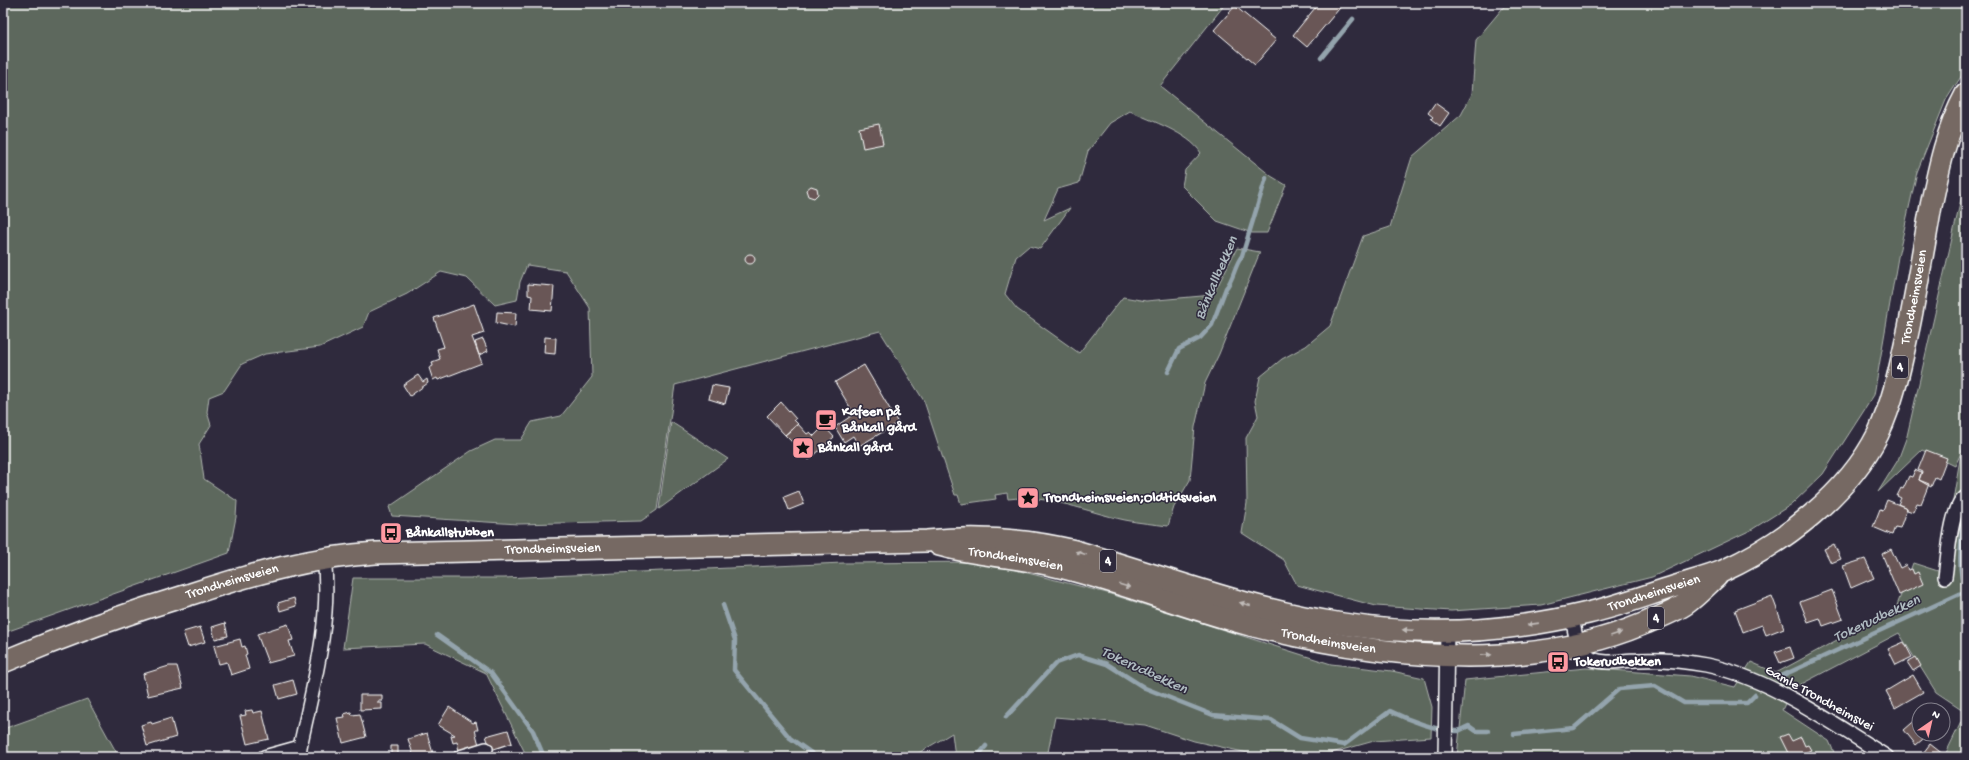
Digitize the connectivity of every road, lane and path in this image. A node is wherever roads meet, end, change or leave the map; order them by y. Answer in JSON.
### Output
{"nodes":[{"id":1,"x":1966,"y":94,"type":"edge"},
{"id":2,"x":1966,"y":497,"type":"edge"},
{"id":3,"x":927,"y":541,"type":"junction"},
{"id":4,"x":324,"y":558,"type":"junction"},
{"id":5,"x":1722,"y":572,"type":"junction"},
{"id":6,"x":1945,"y":577,"type":"dead end"},
{"id":7,"x":1572,"y":617,"type":"junction"},
{"id":8,"x":1447,"y":631,"type":"junction"},
{"id":9,"x":1578,"y":644,"type":"junction"},
{"id":10,"x":1447,"y":655,"type":"junction"},
{"id":11,"x":3,"y":662,"type":"edge"},
{"id":12,"x":486,"y":749,"type":"dead end"},
{"id":13,"x":300,"y":752,"type":"edge"},
{"id":14,"x":264,"y":757,"type":"edge"},
{"id":15,"x":460,"y":757,"type":"edge"},
{"id":16,"x":1445,"y":757,"type":"edge"},
{"id":17,"x":1887,"y":757,"type":"edge"}],
"edges":[{"from":1,"to":5,"type":"highway","name":"Trondheimsveien","number":"4"},
{"from":2,"to":6,"type":"street"},
{"from":3,"to":4,"type":"highway","name":"Trondheimsveien","number":"4"},
{"from":8,"to":3,"type":"highway","name":"Trondheimsveien","number":"4","one_way":true},
{"from":3,"to":10,"type":"highway","name":"Trondheimsveien","number":"4","one_way":true},
{"from":4,"to":11,"type":"highway","name":"Trondheimsveien","number":"4"},
{"from":4,"to":13,"type":"street"},
{"from":5,"to":7,"type":"highway","name":"Trondheimsveien","number":"4"},
{"from":9,"to":5,"type":"highway","name":"Trondheimsveien","number":"4","one_way":true},
{"from":7,"to":8,"type":"highway","name":"Trondheimsveien","number":"4","one_way":true},
{"from":7,"to":9,"type":"street"},
{"from":8,"to":10,"type":"street"},
{"from":10,"to":9,"type":"highway","name":"Trondheimsveien","number":"4","one_way":true},
{"from":9,"to":17,"type":"street","name":"Gamle Trondheimsvei"},
{"from":10,"to":16,"type":"street"},
{"from":12,"to":15,"type":"street"},
{"from":13,"to":14,"type":"street"}]}
